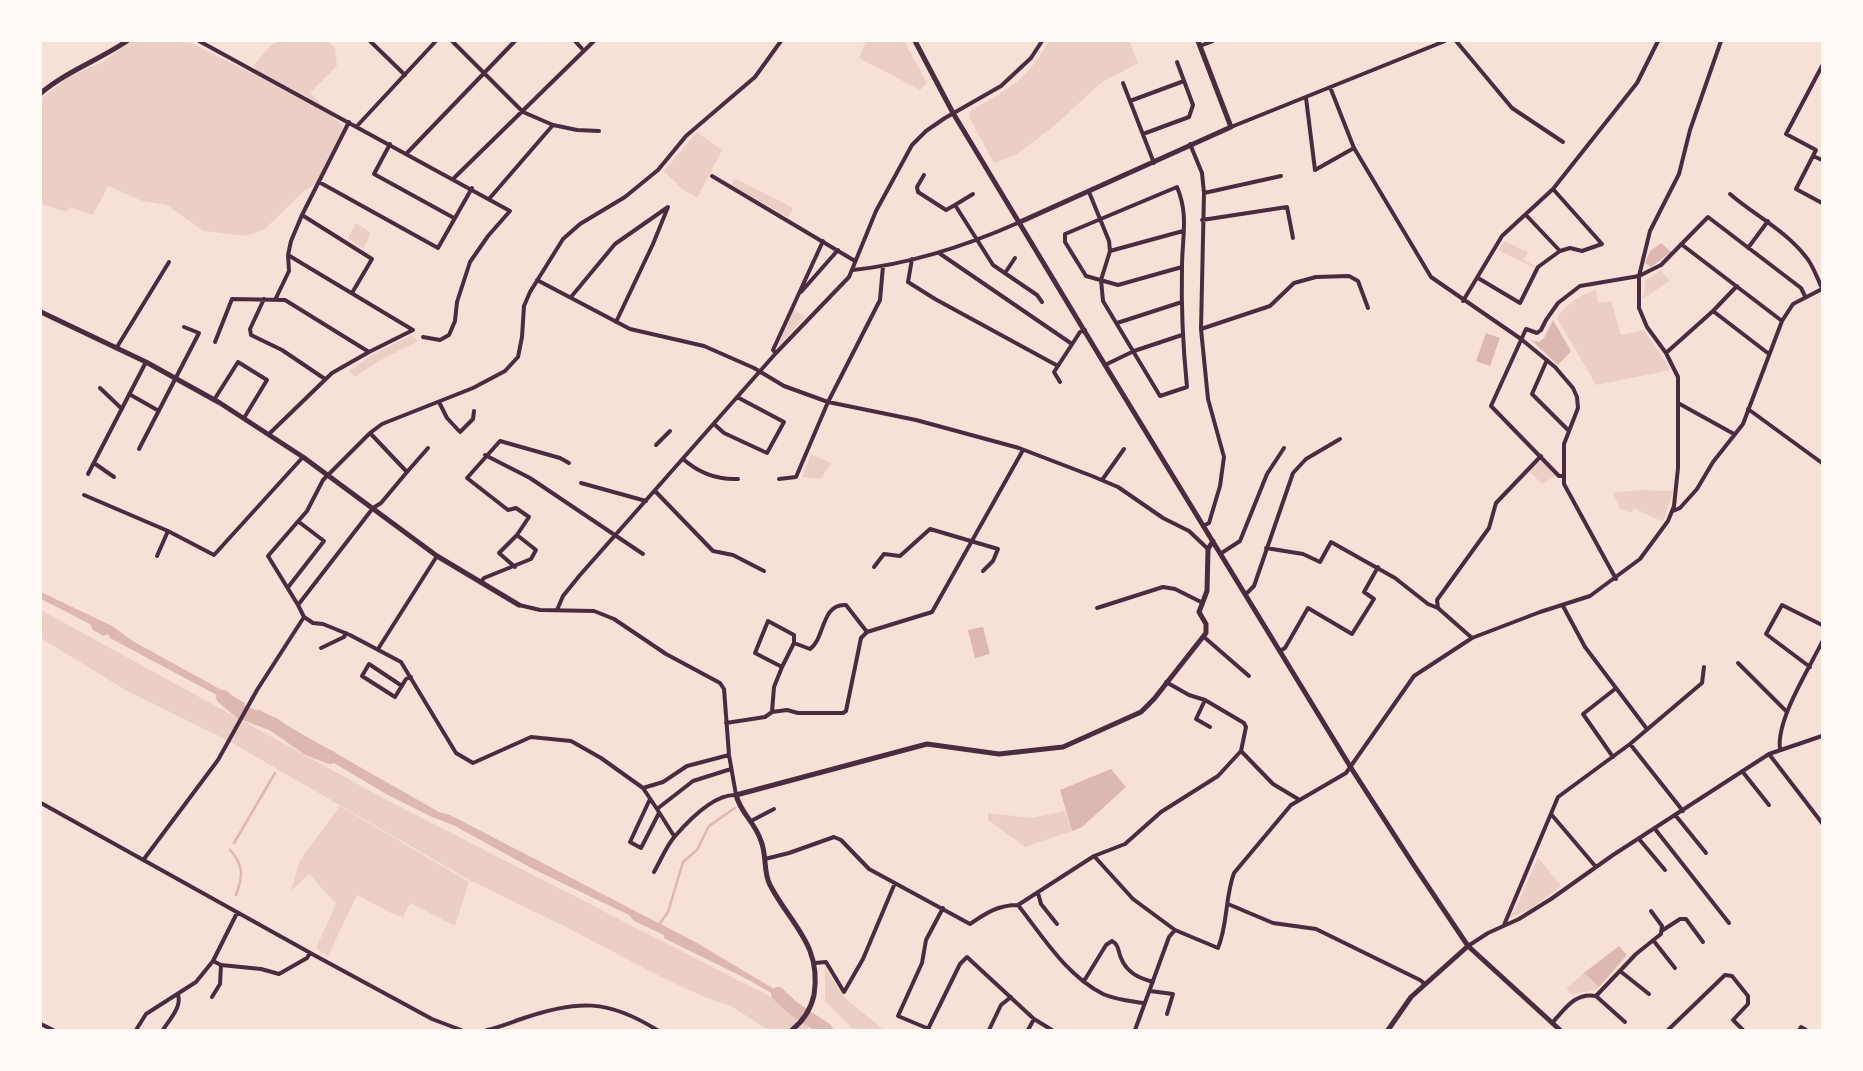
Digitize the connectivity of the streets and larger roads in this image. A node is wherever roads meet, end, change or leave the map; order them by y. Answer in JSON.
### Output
{"nodes":[{"id":1,"x":126,"y":41,"type":"edge"},
{"id":2,"x":199,"y":41,"type":"edge"},
{"id":3,"x":370,"y":41,"type":"edge"},
{"id":4,"x":436,"y":41,"type":"edge"},
{"id":5,"x":452,"y":41,"type":"edge"},
{"id":6,"x":515,"y":41,"type":"edge"},
{"id":7,"x":574,"y":41,"type":"edge"},
{"id":8,"x":594,"y":41,"type":"edge"},
{"id":9,"x":781,"y":41,"type":"edge"},
{"id":10,"x":915,"y":41,"type":"edge"},
{"id":11,"x":1042,"y":41,"type":"edge"},
{"id":12,"x":1213,"y":41,"type":"edge"},
{"id":13,"x":1445,"y":41,"type":"edge"},
{"id":14,"x":1456,"y":41,"type":"edge"},
{"id":15,"x":1658,"y":41,"type":"edge"},
{"id":16,"x":1721,"y":41,"type":"edge"},
{"id":17,"x":1199,"y":44,"type":"edge"},
{"id":18,"x":584,"y":51,"type":"junction"},
{"id":19,"x":1177,"y":62,"type":"dead end"},
{"id":20,"x":1822,"y":66,"type":"edge"},
{"id":21,"x":484,"y":74,"type":"junction"},
{"id":22,"x":405,"y":75,"type":"junction"},
{"id":23,"x":1184,"y":80,"type":"junction"},
{"id":24,"x":1123,"y":83,"type":"dead end"},
{"id":25,"x":1330,"y":87,"type":"junction"},
{"id":26,"x":41,"y":94,"type":"edge"},
{"id":27,"x":1306,"y":98,"type":"junction"},
{"id":28,"x":1130,"y":102,"type":"junction"},
{"id":29,"x":523,"y":112,"type":"junction"},
{"id":30,"x":953,"y":113,"type":"junction"},
{"id":31,"x":349,"y":122,"type":"junction"},
{"id":32,"x":553,"y":125,"type":"junction"},
{"id":33,"x":357,"y":126,"type":"junction"},
{"id":34,"x":1230,"y":127,"type":"junction"},
{"id":35,"x":599,"y":131,"type":"dead end"},
{"id":36,"x":1143,"y":134,"type":"junction"},
{"id":37,"x":1563,"y":142,"type":"dead end"},
{"id":38,"x":390,"y":144,"type":"junction"},
{"id":39,"x":1190,"y":144,"type":"junction"},
{"id":40,"x":1354,"y":148,"type":"junction"},
{"id":41,"x":407,"y":154,"type":"junction"},
{"id":42,"x":1814,"y":156,"type":"junction"},
{"id":43,"x":1822,"y":160,"type":"edge"},
{"id":44,"x":1154,"y":163,"type":"junction"},
{"id":45,"x":924,"y":175,"type":"dead end"},
{"id":46,"x":712,"y":176,"type":"dead end"},
{"id":47,"x":1281,"y":176,"type":"dead end"},
{"id":48,"x":454,"y":178,"type":"junction"},
{"id":49,"x":319,"y":182,"type":"junction"},
{"id":50,"x":472,"y":188,"type":"junction"},
{"id":51,"x":1553,"y":189,"type":"junction"},
{"id":52,"x":1089,"y":192,"type":"junction"},
{"id":53,"x":1204,"y":193,"type":"junction"},
{"id":54,"x":974,"y":194,"type":"dead end"},
{"id":55,"x":1730,"y":194,"type":"dead end"},
{"id":56,"x":489,"y":199,"type":"junction"},
{"id":57,"x":1822,"y":203,"type":"edge"},
{"id":58,"x":955,"y":205,"type":"junction"},
{"id":59,"x":1526,"y":215,"type":"junction"},
{"id":60,"x":302,"y":216,"type":"junction"},
{"id":61,"x":454,"y":218,"type":"junction"},
{"id":62,"x":1101,"y":220,"type":"junction"},
{"id":63,"x":1202,"y":220,"type":"junction"},
{"id":64,"x":1768,"y":221,"type":"junction"},
{"id":65,"x":1020,"y":222,"type":"junction"},
{"id":66,"x":1183,"y":231,"type":"junction"},
{"id":67,"x":1293,"y":238,"type":"dead end"},
{"id":68,"x":977,"y":240,"type":"junction"},
{"id":69,"x":823,"y":241,"type":"junction"},
{"id":70,"x":1681,"y":244,"type":"junction"},
{"id":71,"x":1748,"y":248,"type":"junction"},
{"id":72,"x":838,"y":250,"type":"junction"},
{"id":73,"x":1110,"y":251,"type":"junction"},
{"id":74,"x":1560,"y":251,"type":"junction"},
{"id":75,"x":939,"y":253,"type":"junction"},
{"id":76,"x":288,"y":254,"type":"junction"},
{"id":77,"x":1015,"y":258,"type":"dead end"},
{"id":78,"x":912,"y":259,"type":"junction"},
{"id":79,"x":169,"y":262,"type":"dead end"},
{"id":80,"x":855,"y":262,"type":"junction"},
{"id":81,"x":883,"y":266,"type":"junction"},
{"id":82,"x":1182,"y":267,"type":"junction"},
{"id":83,"x":852,"y":270,"type":"junction"},
{"id":84,"x":1005,"y":273,"type":"junction"},
{"id":85,"x":1639,"y":276,"type":"junction"},
{"id":86,"x":1478,"y":278,"type":"junction"},
{"id":87,"x":537,"y":280,"type":"junction"},
{"id":88,"x":1101,"y":280,"type":"junction"},
{"id":89,"x":1736,"y":286,"type":"junction"},
{"id":90,"x":1822,"y":289,"type":"edge"},
{"id":91,"x":352,"y":293,"type":"junction"},
{"id":92,"x":798,"y":296,"type":"junction"},
{"id":93,"x":1805,"y":296,"type":"junction"},
{"id":94,"x":571,"y":297,"type":"junction"},
{"id":95,"x":276,"y":298,"type":"junction"},
{"id":96,"x":264,"y":300,"type":"junction"},
{"id":97,"x":1463,"y":301,"type":"junction"},
{"id":98,"x":1042,"y":302,"type":"dead end"},
{"id":99,"x":1182,"y":302,"type":"junction"},
{"id":100,"x":1368,"y":308,"type":"dead end"},
{"id":101,"x":1713,"y":311,"type":"junction"},
{"id":102,"x":41,"y":312,"type":"edge"},
{"id":103,"x":1782,"y":321,"type":"junction"},
{"id":104,"x":616,"y":322,"type":"junction"},
{"id":105,"x":1117,"y":323,"type":"junction"},
{"id":106,"x":184,"y":328,"type":"dead end"},
{"id":107,"x":1201,"y":329,"type":"junction"},
{"id":108,"x":1085,"y":330,"type":"junction"},
{"id":109,"x":1182,"y":335,"type":"junction"},
{"id":110,"x":424,"y":337,"type":"dead end"},
{"id":111,"x":1521,"y":339,"type":"junction"},
{"id":112,"x":215,"y":342,"type":"dead end"},
{"id":113,"x":1072,"y":344,"type":"junction"},
{"id":114,"x":117,"y":347,"type":"junction"},
{"id":115,"x":1134,"y":351,"type":"junction"},
{"id":116,"x":368,"y":352,"type":"junction"},
{"id":117,"x":776,"y":353,"type":"junction"},
{"id":118,"x":1666,"y":353,"type":"junction"},
{"id":119,"x":1769,"y":354,"type":"junction"},
{"id":120,"x":1547,"y":360,"type":"junction"},
{"id":121,"x":146,"y":362,"type":"junction"},
{"id":122,"x":1105,"y":365,"type":"junction"},
{"id":123,"x":1058,"y":366,"type":"junction"},
{"id":124,"x":758,"y":373,"type":"junction"},
{"id":125,"x":176,"y":379,"type":"junction"},
{"id":126,"x":325,"y":379,"type":"junction"},
{"id":127,"x":1060,"y":382,"type":"dead end"},
{"id":128,"x":100,"y":388,"type":"dead end"},
{"id":129,"x":129,"y":394,"type":"junction"},
{"id":130,"x":737,"y":397,"type":"junction"},
{"id":131,"x":214,"y":400,"type":"junction"},
{"id":132,"x":440,"y":402,"type":"junction"},
{"id":133,"x":828,"y":402,"type":"junction"},
{"id":134,"x":1678,"y":403,"type":"junction"},
{"id":135,"x":122,"y":409,"type":"junction"},
{"id":136,"x":1748,"y":409,"type":"junction"},
{"id":137,"x":158,"y":411,"type":"junction"},
{"id":138,"x":474,"y":411,"type":"dead end"},
{"id":139,"x":244,"y":418,"type":"junction"},
{"id":140,"x":714,"y":424,"type":"junction"},
{"id":141,"x":670,"y":431,"type":"dead end"},
{"id":142,"x":1569,"y":431,"type":"junction"},
{"id":143,"x":370,"y":433,"type":"junction"},
{"id":144,"x":269,"y":434,"type":"junction"},
{"id":145,"x":1734,"y":434,"type":"junction"},
{"id":146,"x":1340,"y":439,"type":"dead end"},
{"id":147,"x":656,"y":445,"type":"dead end"},
{"id":148,"x":428,"y":448,"type":"dead end"},
{"id":149,"x":1284,"y":448,"type":"dead end"},
{"id":150,"x":140,"y":450,"type":"dead end"},
{"id":151,"x":1023,"y":450,"type":"junction"},
{"id":152,"x":1124,"y":450,"type":"dead end"},
{"id":153,"x":486,"y":455,"type":"junction"},
{"id":154,"x":1541,"y":456,"type":"junction"},
{"id":155,"x":303,"y":457,"type":"junction"},
{"id":156,"x":683,"y":459,"type":"junction"},
{"id":157,"x":94,"y":463,"type":"junction"},
{"id":158,"x":569,"y":463,"type":"dead end"},
{"id":159,"x":1822,"y":463,"type":"edge"},
{"id":160,"x":407,"y":472,"type":"junction"},
{"id":161,"x":88,"y":474,"type":"dead end"},
{"id":162,"x":328,"y":475,"type":"junction"},
{"id":163,"x":1563,"y":476,"type":"junction"},
{"id":164,"x":114,"y":477,"type":"dead end"},
{"id":165,"x":738,"y":478,"type":"dead end"},
{"id":166,"x":779,"y":479,"type":"dead end"},
{"id":167,"x":1102,"y":480,"type":"junction"},
{"id":168,"x":582,"y":483,"type":"dead end"},
{"id":169,"x":655,"y":491,"type":"junction"},
{"id":170,"x":84,"y":495,"type":"dead end"},
{"id":171,"x":646,"y":501,"type":"junction"},
{"id":172,"x":373,"y":508,"type":"junction"},
{"id":173,"x":1673,"y":512,"type":"junction"},
{"id":174,"x":299,"y":522,"type":"junction"},
{"id":175,"x":1203,"y":526,"type":"junction"},
{"id":176,"x":168,"y":531,"type":"junction"},
{"id":177,"x":517,"y":535,"type":"junction"},
{"id":178,"x":615,"y":537,"type":"junction"},
{"id":179,"x":972,"y":540,"type":"junction"},
{"id":180,"x":1213,"y":541,"type":"junction"},
{"id":181,"x":1266,"y":548,"type":"junction"},
{"id":182,"x":1208,"y":549,"type":"junction"},
{"id":183,"x":643,"y":554,"type":"dead end"},
{"id":184,"x":1220,"y":554,"type":"junction"},
{"id":185,"x":156,"y":556,"type":"dead end"},
{"id":186,"x":437,"y":556,"type":"junction"},
{"id":187,"x":874,"y":566,"type":"dead end"},
{"id":188,"x":515,"y":567,"type":"junction"},
{"id":189,"x":1378,"y":568,"type":"junction"},
{"id":190,"x":764,"y":571,"type":"dead end"},
{"id":191,"x":983,"y":571,"type":"dead end"},
{"id":192,"x":1616,"y":578,"type":"junction"},
{"id":193,"x":481,"y":582,"type":"junction"},
{"id":194,"x":289,"y":586,"type":"junction"},
{"id":195,"x":1246,"y":594,"type":"junction"},
{"id":196,"x":1202,"y":602,"type":"junction"},
{"id":197,"x":298,"y":605,"type":"junction"},
{"id":198,"x":519,"y":605,"type":"joint"},
{"id":199,"x":1563,"y":606,"type":"junction"},
{"id":200,"x":1096,"y":608,"type":"dead end"},
{"id":201,"x":1438,"y":608,"type":"junction"},
{"id":202,"x":557,"y":610,"type":"junction"},
{"id":203,"x":304,"y":617,"type":"junction"},
{"id":204,"x":1822,"y":626,"type":"edge"},
{"id":205,"x":867,"y":632,"type":"junction"},
{"id":206,"x":346,"y":633,"type":"junction"},
{"id":207,"x":1204,"y":637,"type":"junction"},
{"id":208,"x":1472,"y":638,"type":"junction"},
{"id":209,"x":794,"y":642,"type":"junction"},
{"id":210,"x":1822,"y":642,"type":"edge"},
{"id":211,"x":321,"y":648,"type":"dead end"},
{"id":212,"x":378,"y":648,"type":"junction"},
{"id":213,"x":1280,"y":651,"type":"junction"},
{"id":214,"x":1738,"y":663,"type":"dead end"},
{"id":215,"x":782,"y":667,"type":"junction"},
{"id":216,"x":1704,"y":667,"type":"dead end"},
{"id":217,"x":1810,"y":667,"type":"junction"},
{"id":218,"x":1249,"y":676,"type":"dead end"},
{"id":219,"x":410,"y":677,"type":"junction"},
{"id":220,"x":1166,"y":682,"type":"junction"},
{"id":221,"x":402,"y":686,"type":"junction"},
{"id":222,"x":1615,"y":689,"type":"junction"},
{"id":223,"x":1205,"y":700,"type":"junction"},
{"id":224,"x":772,"y":712,"type":"junction"},
{"id":225,"x":1787,"y":712,"type":"junction"},
{"id":226,"x":726,"y":723,"type":"junction"},
{"id":227,"x":1210,"y":727,"type":"dead end"},
{"id":228,"x":1647,"y":729,"type":"junction"},
{"id":229,"x":1822,"y":736,"type":"edge"},
{"id":230,"x":1630,"y":744,"type":"junction"},
{"id":231,"x":1780,"y":748,"type":"junction"},
{"id":232,"x":1241,"y":751,"type":"junction"},
{"id":233,"x":1769,"y":754,"type":"junction"},
{"id":234,"x":729,"y":755,"type":"junction"},
{"id":235,"x":1613,"y":756,"type":"junction"},
{"id":236,"x":1351,"y":767,"type":"junction"},
{"id":237,"x":731,"y":769,"type":"junction"},
{"id":238,"x":1742,"y":771,"type":"junction"},
{"id":239,"x":643,"y":788,"type":"junction"},
{"id":240,"x":736,"y":795,"type":"junction"},
{"id":241,"x":650,"y":799,"type":"junction"},
{"id":242,"x":1298,"y":799,"type":"junction"},
{"id":243,"x":41,"y":803,"type":"edge"},
{"id":244,"x":1769,"y":805,"type":"dead end"},
{"id":245,"x":774,"y":809,"type":"dead end"},
{"id":246,"x":658,"y":811,"type":"junction"},
{"id":247,"x":1683,"y":811,"type":"junction"},
{"id":248,"x":1551,"y":814,"type":"junction"},
{"id":249,"x":1676,"y":816,"type":"junction"},
{"id":250,"x":751,"y":820,"type":"junction"},
{"id":251,"x":1822,"y":823,"type":"edge"},
{"id":252,"x":1655,"y":828,"type":"junction"},
{"id":253,"x":674,"y":836,"type":"junction"},
{"id":254,"x":1639,"y":839,"type":"junction"},
{"id":255,"x":1706,"y":853,"type":"dead end"},
{"id":256,"x":1094,"y":856,"type":"junction"},
{"id":257,"x":765,"y":858,"type":"junction"},
{"id":258,"x":144,"y":859,"type":"junction"},
{"id":259,"x":1596,"y":867,"type":"junction"},
{"id":260,"x":1665,"y":870,"type":"dead end"},
{"id":261,"x":654,"y":872,"type":"dead end"},
{"id":262,"x":895,"y":883,"type":"junction"},
{"id":263,"x":1038,"y":893,"type":"junction"},
{"id":264,"x":1228,"y":904,"type":"junction"},
{"id":265,"x":1018,"y":905,"type":"junction"},
{"id":266,"x":943,"y":908,"type":"junction"},
{"id":267,"x":1651,"y":911,"type":"dead end"},
{"id":268,"x":237,"y":913,"type":"junction"},
{"id":269,"x":1729,"y":923,"type":"dead end"},
{"id":270,"x":1057,"y":924,"type":"dead end"},
{"id":271,"x":1504,"y":925,"type":"junction"},
{"id":272,"x":1175,"y":930,"type":"junction"},
{"id":273,"x":1663,"y":930,"type":"junction"},
{"id":274,"x":1654,"y":940,"type":"junction"},
{"id":275,"x":1703,"y":942,"type":"dead end"},
{"id":276,"x":1468,"y":946,"type":"junction"},
{"id":277,"x":310,"y":953,"type":"junction"},
{"id":278,"x":213,"y":961,"type":"junction"},
{"id":279,"x":815,"y":963,"type":"junction"},
{"id":280,"x":221,"y":965,"type":"junction"},
{"id":281,"x":1674,"y":968,"type":"dead end"},
{"id":282,"x":1620,"y":971,"type":"junction"},
{"id":283,"x":1084,"y":981,"type":"junction"},
{"id":284,"x":1153,"y":982,"type":"junction"},
{"id":285,"x":1424,"y":984,"type":"junction"},
{"id":286,"x":1150,"y":991,"type":"junction"},
{"id":287,"x":1649,"y":994,"type":"dead end"},
{"id":288,"x":178,"y":995,"type":"junction"},
{"id":289,"x":1596,"y":996,"type":"junction"},
{"id":290,"x":212,"y":997,"type":"dead end"},
{"id":291,"x":1011,"y":997,"type":"junction"},
{"id":292,"x":1144,"y":1003,"type":"junction"},
{"id":293,"x":1167,"y":1014,"type":"dead end"},
{"id":294,"x":1034,"y":1019,"type":"junction"},
{"id":295,"x":1625,"y":1022,"type":"dead end"},
{"id":296,"x":1552,"y":1023,"type":"junction"},
{"id":297,"x":41,"y":1024,"type":"edge"},
{"id":298,"x":794,"y":1028,"type":"edge"},
{"id":299,"x":54,"y":1030,"type":"edge"},
{"id":300,"x":136,"y":1030,"type":"edge"},
{"id":301,"x":163,"y":1030,"type":"edge"},
{"id":302,"x":461,"y":1030,"type":"edge"},
{"id":303,"x":487,"y":1030,"type":"edge"},
{"id":304,"x":657,"y":1030,"type":"edge"},
{"id":305,"x":929,"y":1030,"type":"edge"},
{"id":306,"x":989,"y":1030,"type":"edge"},
{"id":307,"x":1028,"y":1030,"type":"edge"},
{"id":308,"x":1052,"y":1030,"type":"edge"},
{"id":309,"x":1135,"y":1030,"type":"edge"},
{"id":310,"x":1388,"y":1030,"type":"edge"},
{"id":311,"x":1560,"y":1030,"type":"edge"},
{"id":312,"x":1668,"y":1030,"type":"edge"},
{"id":313,"x":1744,"y":1030,"type":"edge"},
{"id":314,"x":1799,"y":1030,"type":"edge"},
{"id":315,"x":1806,"y":1030,"type":"edge"}],
"edges":[{"from":1,"to":26,"type":"street"},
{"from":2,"to":31,"type":"street"},
{"from":3,"to":22,"type":"street"},
{"from":4,"to":22,"type":"street"},
{"from":5,"to":21,"type":"street"},
{"from":6,"to":21,"type":"street"},
{"from":7,"to":18,"type":"street"},
{"from":8,"to":18,"type":"street"},
{"from":9,"to":87,"type":"street"},
{"from":10,"to":30,"type":"street"},
{"from":11,"to":30,"type":"street"},
{"from":12,"to":17,"type":"street"},
{"from":13,"to":25,"type":"street"},
{"from":14,"to":37,"type":"street"},
{"from":15,"to":51,"type":"street"},
{"from":16,"to":85,"type":"street"},
{"from":17,"to":34,"type":"street"},
{"from":18,"to":29,"type":"street"},
{"from":19,"to":23,"type":"street"},
{"from":20,"to":42,"type":"street"},
{"from":21,"to":29,"type":"street"},
{"from":21,"to":41,"type":"street"},
{"from":22,"to":33,"type":"street"},
{"from":23,"to":28,"type":"street"},
{"from":23,"to":36,"type":"street"},
{"from":24,"to":28,"type":"street"},
{"from":25,"to":27,"type":"street"},
{"from":25,"to":40,"type":"street"},
{"from":27,"to":34,"type":"street"},
{"from":27,"to":40,"type":"street"},
{"from":28,"to":36,"type":"street"},
{"from":29,"to":32,"type":"street"},
{"from":29,"to":48,"type":"street"},
{"from":30,"to":65,"type":"street"},
{"from":30,"to":80,"type":"street"},
{"from":31,"to":33,"type":"street"},
{"from":31,"to":49,"type":"street"},
{"from":32,"to":35,"type":"street"},
{"from":32,"to":56,"type":"street"},
{"from":33,"to":38,"type":"street"},
{"from":34,"to":39,"type":"street"},
{"from":36,"to":44,"type":"street"},
{"from":38,"to":41,"type":"street"},
{"from":38,"to":61,"type":"street"},
{"from":39,"to":44,"type":"street"},
{"from":39,"to":53,"type":"street"},
{"from":40,"to":97,"type":"street"},
{"from":41,"to":48,"type":"street"},
{"from":42,"to":43,"type":"street"},
{"from":42,"to":57,"type":"street"},
{"from":44,"to":52,"type":"street"},
{"from":45,"to":58,"type":"street"},
{"from":46,"to":69,"type":"street"},
{"from":47,"to":53,"type":"street"},
{"from":48,"to":50,"type":"street"},
{"from":49,"to":60,"type":"street"},
{"from":49,"to":61,"type":"street"},
{"from":50,"to":56,"type":"street"},
{"from":50,"to":61,"type":"street"},
{"from":51,"to":59,"type":"street"},
{"from":51,"to":74,"type":"street"},
{"from":52,"to":62,"type":"street"},
{"from":52,"to":65,"type":"street"},
{"from":53,"to":63,"type":"street"},
{"from":54,"to":58,"type":"street"},
{"from":55,"to":64,"type":"street"},
{"from":56,"to":110,"type":"street"},
{"from":58,"to":68,"type":"street"},
{"from":59,"to":74,"type":"street"},
{"from":59,"to":86,"type":"street"},
{"from":60,"to":76,"type":"street"},
{"from":60,"to":91,"type":"street"},
{"from":62,"to":66,"type":"street"},
{"from":62,"to":73,"type":"street"},
{"from":62,"to":88,"type":"street"},
{"from":63,"to":67,"type":"street"},
{"from":63,"to":107,"type":"street"},
{"from":64,"to":71,"type":"street"},
{"from":64,"to":90,"type":"street"},
{"from":65,"to":68,"type":"street"},
{"from":65,"to":108,"type":"street"},
{"from":66,"to":73,"type":"street"},
{"from":66,"to":82,"type":"street"},
{"from":68,"to":75,"type":"street"},
{"from":68,"to":84,"type":"street"},
{"from":69,"to":72,"type":"street"},
{"from":69,"to":92,"type":"street"},
{"from":70,"to":71,"type":"street"},
{"from":70,"to":85,"type":"street"},
{"from":70,"to":89,"type":"street"},
{"from":71,"to":93,"type":"street"},
{"from":72,"to":80,"type":"street"},
{"from":72,"to":92,"type":"street"},
{"from":73,"to":88,"type":"street"},
{"from":74,"to":86,"type":"street"},
{"from":75,"to":78,"type":"street"},
{"from":75,"to":113,"type":"street"},
{"from":76,"to":91,"type":"street"},
{"from":76,"to":95,"type":"street"},
{"from":77,"to":84,"type":"street"},
{"from":78,"to":81,"type":"street"},
{"from":78,"to":123,"type":"street"},
{"from":79,"to":114,"type":"street"},
{"from":80,"to":83,"type":"street"},
{"from":81,"to":83,"type":"street"},
{"from":81,"to":133,"type":"street"},
{"from":82,"to":88,"type":"street"},
{"from":82,"to":99,"type":"street"},
{"from":83,"to":117,"type":"street"},
{"from":84,"to":98,"type":"street"},
{"from":85,"to":111,"type":"street"},
{"from":85,"to":118,"type":"street"},
{"from":86,"to":97,"type":"street"},
{"from":87,"to":94,"type":"street"},
{"from":87,"to":132,"type":"street"},
{"from":88,"to":105,"type":"street"},
{"from":89,"to":101,"type":"street"},
{"from":89,"to":103,"type":"street"},
{"from":90,"to":93,"type":"street"},
{"from":91,"to":116,"type":"street"},
{"from":92,"to":117,"type":"street"},
{"from":93,"to":103,"type":"street"},
{"from":94,"to":104,"type":"street"},
{"from":94,"to":104,"type":"street"},
{"from":95,"to":96,"type":"street"},
{"from":95,"to":116,"type":"street"},
{"from":96,"to":112,"type":"street"},
{"from":96,"to":126,"type":"street"},
{"from":97,"to":111,"type":"street"},
{"from":99,"to":105,"type":"street"},
{"from":99,"to":109,"type":"street"},
{"from":100,"to":107,"type":"street"},
{"from":101,"to":118,"type":"street"},
{"from":101,"to":119,"type":"street"},
{"from":102,"to":114,"type":"street"},
{"from":103,"to":119,"type":"street"},
{"from":104,"to":124,"type":"street"},
{"from":105,"to":115,"type":"street"},
{"from":106,"to":125,"type":"street"},
{"from":107,"to":175,"type":"street"},
{"from":108,"to":113,"type":"street"},
{"from":108,"to":122,"type":"street"},
{"from":109,"to":115,"type":"street"},
{"from":109,"to":115,"type":"street"},
{"from":111,"to":120,"type":"street"},
{"from":111,"to":154,"type":"street"},
{"from":113,"to":123,"type":"street"},
{"from":114,"to":121,"type":"street"},
{"from":115,"to":122,"type":"street"},
{"from":116,"to":126,"type":"street"},
{"from":117,"to":124,"type":"street"},
{"from":118,"to":134,"type":"street"},
{"from":119,"to":136,"type":"street"},
{"from":120,"to":142,"type":"street"},
{"from":120,"to":142,"type":"street"},
{"from":121,"to":125,"type":"street"},
{"from":121,"to":129,"type":"street"},
{"from":122,"to":175,"type":"street"},
{"from":123,"to":127,"type":"street"},
{"from":124,"to":130,"type":"street"},
{"from":124,"to":133,"type":"street"},
{"from":125,"to":131,"type":"street"},
{"from":125,"to":137,"type":"street"},
{"from":126,"to":144,"type":"street"},
{"from":128,"to":135,"type":"street"},
{"from":129,"to":135,"type":"street"},
{"from":129,"to":137,"type":"street"},
{"from":130,"to":140,"type":"street"},
{"from":130,"to":140,"type":"street"},
{"from":131,"to":139,"type":"street"},
{"from":131,"to":139,"type":"street"},
{"from":132,"to":138,"type":"street"},
{"from":132,"to":143,"type":"street"},
{"from":133,"to":151,"type":"street"},
{"from":133,"to":166,"type":"street"},
{"from":134,"to":145,"type":"street"},
{"from":134,"to":173,"type":"street"},
{"from":135,"to":157,"type":"street"},
{"from":136,"to":145,"type":"street"},
{"from":136,"to":159,"type":"street"},
{"from":137,"to":150,"type":"street"},
{"from":139,"to":144,"type":"street"},
{"from":140,"to":156,"type":"street"},
{"from":141,"to":147,"type":"street"},
{"from":142,"to":163,"type":"street"},
{"from":143,"to":160,"type":"street"},
{"from":143,"to":162,"type":"street"},
{"from":144,"to":155,"type":"street"},
{"from":145,"to":173,"type":"street"},
{"from":146,"to":181,"type":"street"},
{"from":148,"to":160,"type":"street"},
{"from":149,"to":184,"type":"street"},
{"from":151,"to":167,"type":"street"},
{"from":151,"to":179,"type":"street"},
{"from":152,"to":167,"type":"street"},
{"from":153,"to":158,"type":"street"},
{"from":153,"to":177,"type":"street"},
{"from":153,"to":178,"type":"street"},
{"from":154,"to":163,"type":"street"},
{"from":154,"to":201,"type":"street"},
{"from":155,"to":162,"type":"street"},
{"from":155,"to":176,"type":"street"},
{"from":156,"to":165,"type":"street"},
{"from":156,"to":169,"type":"street"},
{"from":157,"to":161,"type":"street"},
{"from":157,"to":164,"type":"street"},
{"from":160,"to":172,"type":"street"},
{"from":162,"to":172,"type":"street"},
{"from":162,"to":174,"type":"street"},
{"from":163,"to":192,"type":"street"},
{"from":167,"to":182,"type":"street"},
{"from":168,"to":171,"type":"street"},
{"from":169,"to":171,"type":"street"},
{"from":169,"to":190,"type":"street"},
{"from":170,"to":176,"type":"street"},
{"from":171,"to":178,"type":"street"},
{"from":172,"to":186,"type":"street"},
{"from":172,"to":197,"type":"street"},
{"from":173,"to":192,"type":"street"},
{"from":174,"to":194,"type":"street"},
{"from":174,"to":194,"type":"street"},
{"from":175,"to":180,"type":"street"},
{"from":176,"to":185,"type":"street"},
{"from":177,"to":188,"type":"street"},
{"from":177,"to":188,"type":"street"},
{"from":178,"to":183,"type":"street"},
{"from":178,"to":202,"type":"street"},
{"from":179,"to":187,"type":"street"},
{"from":179,"to":191,"type":"street"},
{"from":179,"to":205,"type":"street"},
{"from":180,"to":182,"type":"street"},
{"from":180,"to":184,"type":"street"},
{"from":181,"to":189,"type":"street"},
{"from":181,"to":195,"type":"street"},
{"from":182,"to":196,"type":"street"},
{"from":184,"to":195,"type":"street"},
{"from":186,"to":193,"type":"street"},
{"from":186,"to":212,"type":"street"},
{"from":188,"to":193,"type":"street"},
{"from":189,"to":201,"type":"street"},
{"from":189,"to":213,"type":"street"},
{"from":192,"to":199,"type":"street"},
{"from":193,"to":198,"type":"street"},
{"from":194,"to":197,"type":"street"},
{"from":195,"to":213,"type":"street"},
{"from":196,"to":200,"type":"street"},
{"from":196,"to":207,"type":"street"},
{"from":197,"to":203,"type":"street"},
{"from":198,"to":202,"type":"street"},
{"from":199,"to":208,"type":"street"},
{"from":199,"to":222,"type":"street"},
{"from":201,"to":208,"type":"street"},
{"from":202,"to":226,"type":"street"},
{"from":203,"to":206,"type":"street"},
{"from":203,"to":258,"type":"street"},
{"from":204,"to":217,"type":"street"},
{"from":205,"to":209,"type":"street"},
{"from":205,"to":224,"type":"street"},
{"from":206,"to":211,"type":"street"},
{"from":206,"to":212,"type":"street"},
{"from":207,"to":218,"type":"street"},
{"from":207,"to":220,"type":"street"},
{"from":208,"to":236,"type":"street"},
{"from":209,"to":215,"type":"street"},
{"from":209,"to":215,"type":"street"},
{"from":210,"to":217,"type":"street"},
{"from":212,"to":219,"type":"street"},
{"from":213,"to":236,"type":"street"},
{"from":214,"to":225,"type":"street"},
{"from":215,"to":224,"type":"street"},
{"from":216,"to":228,"type":"street"},
{"from":217,"to":225,"type":"street"},
{"from":219,"to":221,"type":"street"},
{"from":219,"to":239,"type":"street"},
{"from":220,"to":223,"type":"street"},
{"from":220,"to":240,"type":"street"},
{"from":221,"to":221,"type":"street"},
{"from":222,"to":228,"type":"street"},
{"from":222,"to":235,"type":"street"},
{"from":223,"to":227,"type":"street"},
{"from":223,"to":232,"type":"street"},
{"from":224,"to":226,"type":"street"},
{"from":225,"to":231,"type":"street"},
{"from":226,"to":234,"type":"street"},
{"from":228,"to":230,"type":"street"},
{"from":229,"to":231,"type":"street"},
{"from":230,"to":235,"type":"street"},
{"from":230,"to":247,"type":"street"},
{"from":231,"to":233,"type":"street"},
{"from":232,"to":242,"type":"street"},
{"from":232,"to":256,"type":"street"},
{"from":233,"to":238,"type":"street"},
{"from":233,"to":251,"type":"street"},
{"from":234,"to":237,"type":"street"},
{"from":234,"to":239,"type":"street"},
{"from":235,"to":248,"type":"street"},
{"from":236,"to":242,"type":"street"},
{"from":236,"to":276,"type":"street"},
{"from":237,"to":240,"type":"street"},
{"from":237,"to":246,"type":"street"},
{"from":238,"to":244,"type":"street"},
{"from":238,"to":247,"type":"street"},
{"from":239,"to":241,"type":"street"},
{"from":240,"to":250,"type":"street"},
{"from":240,"to":253,"type":"street"},
{"from":241,"to":246,"type":"street"},
{"from":241,"to":246,"type":"street"},
{"from":242,"to":264,"type":"street"},
{"from":243,"to":258,"type":"street"},
{"from":245,"to":250,"type":"street"},
{"from":246,"to":253,"type":"street"},
{"from":247,"to":249,"type":"street"},
{"from":248,"to":259,"type":"street"},
{"from":248,"to":271,"type":"street"},
{"from":249,"to":252,"type":"street"},
{"from":249,"to":255,"type":"street"},
{"from":250,"to":257,"type":"street"},
{"from":252,"to":254,"type":"street"},
{"from":252,"to":269,"type":"street"},
{"from":253,"to":261,"type":"street"},
{"from":254,"to":259,"type":"street"},
{"from":254,"to":260,"type":"street"},
{"from":256,"to":263,"type":"street"},
{"from":256,"to":272,"type":"street"},
{"from":257,"to":262,"type":"street"},
{"from":257,"to":279,"type":"street"},
{"from":258,"to":268,"type":"street"},
{"from":259,"to":271,"type":"street"},
{"from":262,"to":266,"type":"street"},
{"from":262,"to":279,"type":"street"},
{"from":263,"to":265,"type":"street"},
{"from":263,"to":270,"type":"street"},
{"from":264,"to":272,"type":"street"},
{"from":264,"to":285,"type":"street"},
{"from":265,"to":266,"type":"street"},
{"from":265,"to":283,"type":"street"},
{"from":266,"to":305,"type":"street"},
{"from":267,"to":273,"type":"street"},
{"from":268,"to":277,"type":"street"},
{"from":268,"to":278,"type":"street"},
{"from":271,"to":276,"type":"street"},
{"from":272,"to":284,"type":"street"},
{"from":273,"to":274,"type":"street"},
{"from":273,"to":275,"type":"street"},
{"from":274,"to":281,"type":"street"},
{"from":274,"to":282,"type":"street"},
{"from":276,"to":285,"type":"street"},
{"from":276,"to":296,"type":"street"},
{"from":277,"to":280,"type":"street"},
{"from":277,"to":302,"type":"street"},
{"from":278,"to":280,"type":"street"},
{"from":278,"to":288,"type":"street"},
{"from":279,"to":298,"type":"street"},
{"from":280,"to":290,"type":"street"},
{"from":282,"to":287,"type":"street"},
{"from":282,"to":289,"type":"street"},
{"from":283,"to":284,"type":"street"},
{"from":283,"to":292,"type":"street"},
{"from":284,"to":286,"type":"street"},
{"from":285,"to":310,"type":"street"},
{"from":286,"to":292,"type":"street"},
{"from":286,"to":293,"type":"street"},
{"from":288,"to":300,"type":"street"},
{"from":288,"to":301,"type":"street"},
{"from":289,"to":295,"type":"street"},
{"from":289,"to":296,"type":"street"},
{"from":291,"to":294,"type":"street"},
{"from":291,"to":305,"type":"street"},
{"from":291,"to":306,"type":"street"},
{"from":292,"to":309,"type":"street"},
{"from":294,"to":307,"type":"street"},
{"from":294,"to":308,"type":"street"},
{"from":296,"to":311,"type":"street"},
{"from":297,"to":299,"type":"street"},
{"from":303,"to":304,"type":"street"},
{"from":312,"to":313,"type":"street"},
{"from":314,"to":315,"type":"street"}]}
